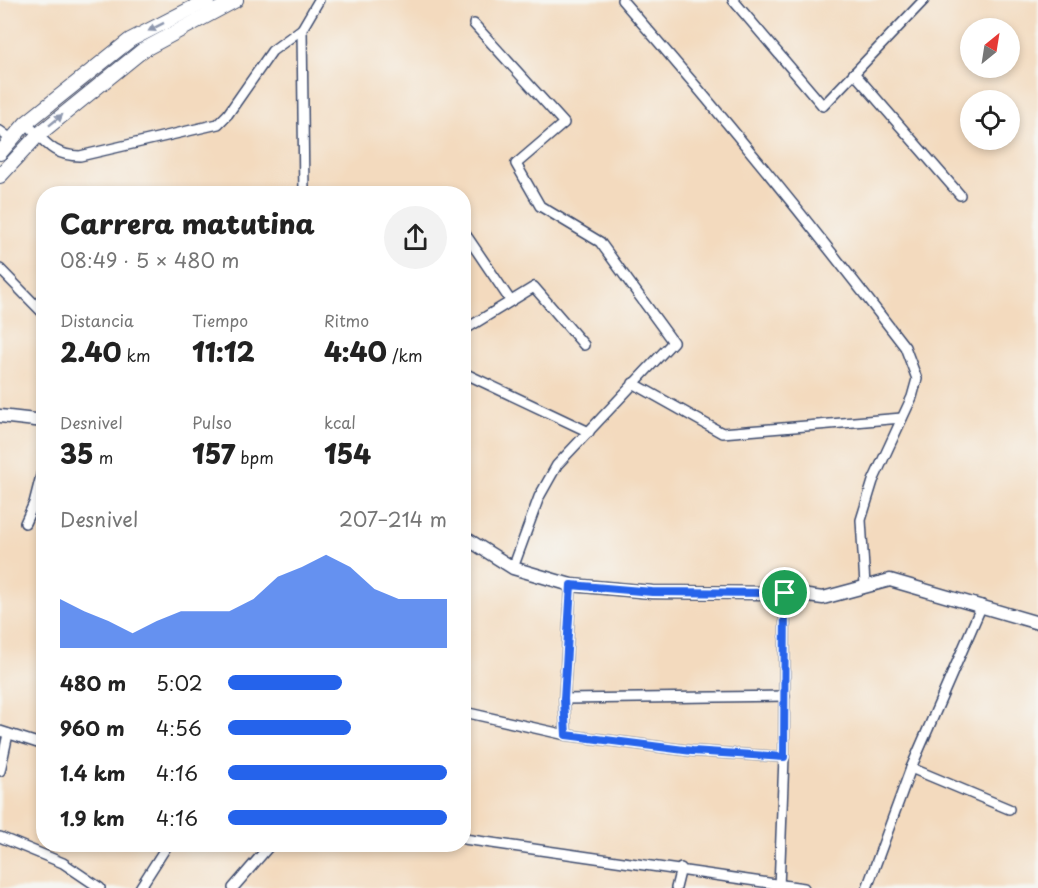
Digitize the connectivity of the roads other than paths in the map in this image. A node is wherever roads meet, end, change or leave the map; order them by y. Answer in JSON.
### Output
{"nodes":[{"id":1,"x":208,"y":0,"type":"edge"},
{"id":2,"x":236,"y":0,"type":"edge"},
{"id":3,"x":319,"y":0,"type":"edge"},
{"id":4,"x":622,"y":0,"type":"edge"},
{"id":5,"x":733,"y":0,"type":"edge"},
{"id":6,"x":924,"y":0,"type":"edge"},
{"id":7,"x":474,"y":24,"type":"dead end"},
{"id":8,"x":302,"y":29,"type":"junction"},
{"id":9,"x":854,"y":73,"type":"junction"},
{"id":10,"x":26,"y":123,"type":"junction"},
{"id":11,"x":6,"y":135,"type":"edge"},
{"id":12,"x":38,"y":135,"type":"junction"},
{"id":13,"x":0,"y":153,"type":"edge"},
{"id":14,"x":0,"y":176,"type":"edge"},
{"id":15,"x":304,"y":186,"type":"edge"},
{"id":16,"x":960,"y":195,"type":"dead end"},
{"id":17,"x":471,"y":242,"type":"edge"},
{"id":18,"x":0,"y":269,"type":"edge"},
{"id":19,"x":510,"y":300,"type":"junction"},
{"id":20,"x":36,"y":306,"type":"edge"},
{"id":21,"x":471,"y":325,"type":"edge"},
{"id":22,"x":584,"y":345,"type":"dead end"},
{"id":23,"x":471,"y":375,"type":"edge"},
{"id":24,"x":633,"y":383,"type":"junction"},
{"id":25,"x":0,"y":416,"type":"edge"},
{"id":26,"x":902,"y":418,"type":"junction"},
{"id":27,"x":36,"y":420,"type":"edge"},
{"id":28,"x":589,"y":432,"type":"junction"},
{"id":29,"x":36,"y":495,"type":"edge"},
{"id":30,"x":25,"y":523,"type":"dead end"},
{"id":31,"x":471,"y":541,"type":"edge"},
{"id":32,"x":513,"y":568,"type":"junction"},
{"id":33,"x":571,"y":585,"type":"junction"},
{"id":34,"x":864,"y":585,"type":"junction"},
{"id":35,"x":785,"y":593,"type":"junction"},
{"id":36,"x":982,"y":605,"type":"junction"},
{"id":37,"x":1038,"y":624,"type":"edge"},
{"id":38,"x":784,"y":696,"type":"junction"},
{"id":39,"x":564,"y":699,"type":"junction"},
{"id":40,"x":471,"y":714,"type":"edge"},
{"id":41,"x":4,"y":733,"type":"edge"},
{"id":42,"x":566,"y":735,"type":"junction"},
{"id":43,"x":36,"y":743,"type":"edge"},
{"id":44,"x":784,"y":757,"type":"junction"},
{"id":45,"x":911,"y":768,"type":"junction"},
{"id":46,"x":0,"y":771,"type":"edge"},
{"id":47,"x":1009,"y":809,"type":"dead end"},
{"id":48,"x":0,"y":837,"type":"edge"},
{"id":49,"x":471,"y":840,"type":"edge"},
{"id":50,"x":36,"y":852,"type":"edge"},
{"id":51,"x":36,"y":852,"type":"edge"},
{"id":52,"x":163,"y":852,"type":"edge"},
{"id":53,"x":264,"y":852,"type":"edge"},
{"id":54,"x":681,"y":868,"type":"junction"},
{"id":55,"x":779,"y":886,"type":"edge"},
{"id":56,"x":100,"y":888,"type":"edge"},
{"id":57,"x":140,"y":888,"type":"edge"},
{"id":58,"x":233,"y":888,"type":"edge"},
{"id":59,"x":676,"y":888,"type":"edge"},
{"id":60,"x":804,"y":888,"type":"edge"},
{"id":61,"x":867,"y":888,"type":"edge"}],
"edges":[{"from":1,"to":10,"type":"main road","one_way":true},
{"from":12,"to":2,"type":"main road","one_way":true},
{"from":3,"to":8,"type":"street"},
{"from":4,"to":26,"type":"street"},
{"from":5,"to":9,"type":"street"},
{"from":6,"to":9,"type":"street"},
{"from":7,"to":24,"type":"street"},
{"from":8,"to":12,"type":"street"},
{"from":8,"to":15,"type":"street"},
{"from":9,"to":16,"type":"street"},
{"from":10,"to":11,"type":"main road"},
{"from":10,"to":12,"type":"street"},
{"from":11,"to":13,"type":"main road"},
{"from":12,"to":14,"type":"main road"},
{"from":17,"to":19,"type":"street"},
{"from":18,"to":20,"type":"street"},
{"from":19,"to":21,"type":"street"},
{"from":19,"to":22,"type":"street"},
{"from":23,"to":28,"type":"street"},
{"from":24,"to":26,"type":"street"},
{"from":24,"to":28,"type":"street"},
{"from":25,"to":27,"type":"street"},
{"from":26,"to":34,"type":"street"},
{"from":28,"to":32,"type":"street"},
{"from":29,"to":30,"type":"street"},
{"from":31,"to":32,"type":"street"},
{"from":32,"to":33,"type":"street"},
{"from":33,"to":35,"type":"street"},
{"from":33,"to":39,"type":"street"},
{"from":34,"to":35,"type":"street"},
{"from":34,"to":36,"type":"street"},
{"from":35,"to":38,"type":"street"},
{"from":36,"to":37,"type":"street"},
{"from":36,"to":45,"type":"street"},
{"from":38,"to":39,"type":"street"},
{"from":38,"to":44,"type":"street"},
{"from":39,"to":42,"type":"street"},
{"from":40,"to":42,"type":"street"},
{"from":41,"to":43,"type":"street"},
{"from":41,"to":46,"type":"street"},
{"from":42,"to":44,"type":"street"},
{"from":44,"to":55,"type":"street"},
{"from":45,"to":47,"type":"street"},
{"from":45,"to":61,"type":"street"},
{"from":48,"to":51,"type":"street"},
{"from":49,"to":54,"type":"street"},
{"from":50,"to":56,"type":"street"},
{"from":52,"to":57,"type":"street"},
{"from":53,"to":58,"type":"street"},
{"from":54,"to":55,"type":"street"},
{"from":54,"to":59,"type":"street"},
{"from":55,"to":60,"type":"street"}]}
